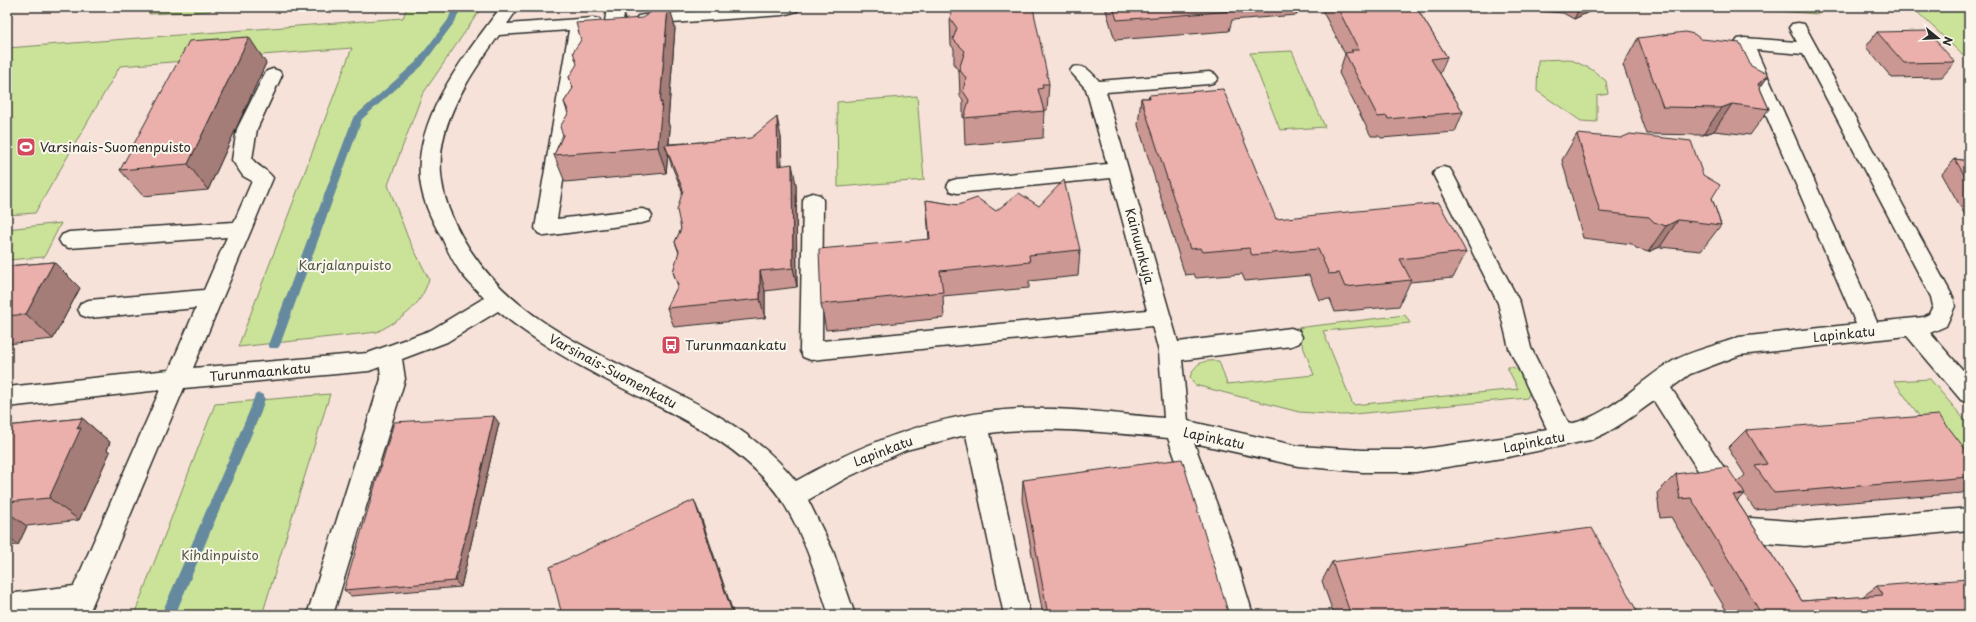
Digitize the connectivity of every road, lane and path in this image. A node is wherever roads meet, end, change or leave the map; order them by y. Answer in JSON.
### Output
{"nodes":[{"id":1,"x":510,"y":7,"type":"edge"},
{"id":2,"x":787,"y":8,"type":"edge"},
{"id":3,"x":615,"y":14,"type":"edge"},
{"id":4,"x":579,"y":24,"type":"junction"},
{"id":5,"x":1798,"y":28,"type":"dead end"},
{"id":6,"x":493,"y":30,"type":"junction"},
{"id":7,"x":1808,"y":49,"type":"junction"},
{"id":8,"x":1079,"y":71,"type":"dead end"},
{"id":9,"x":273,"y":75,"type":"dead end"},
{"id":10,"x":1209,"y":78,"type":"dead end"},
{"id":11,"x":1095,"y":87,"type":"junction"},
{"id":12,"x":1119,"y":170,"type":"junction"},
{"id":13,"x":1443,"y":174,"type":"dead end"},
{"id":14,"x":957,"y":186,"type":"dead end"},
{"id":15,"x":813,"y":200,"type":"dead end"},
{"id":16,"x":642,"y":216,"type":"dead end"},
{"id":17,"x":240,"y":229,"type":"junction"},
{"id":18,"x":68,"y":240,"type":"dead end"},
{"id":19,"x":212,"y":298,"type":"junction"},
{"id":20,"x":500,"y":299,"type":"junction"},
{"id":21,"x":89,"y":309,"type":"dead end"},
{"id":22,"x":1159,"y":317,"type":"junction"},
{"id":23,"x":1912,"y":327,"type":"junction"},
{"id":24,"x":1870,"y":331,"type":"junction"},
{"id":25,"x":1291,"y":337,"type":"dead end"},
{"id":26,"x":1170,"y":352,"type":"junction"},
{"id":27,"x":390,"y":354,"type":"junction"},
{"id":28,"x":177,"y":379,"type":"junction"},
{"id":29,"x":1657,"y":386,"type":"junction"},
{"id":30,"x":1969,"y":393,"type":"edge"},
{"id":31,"x":7,"y":397,"type":"edge"},
{"id":32,"x":976,"y":424,"type":"junction"},
{"id":33,"x":1176,"y":429,"type":"junction"},
{"id":34,"x":1563,"y":436,"type":"junction"},
{"id":35,"x":793,"y":496,"type":"junction"},
{"id":36,"x":1969,"y":519,"type":"edge"},
{"id":37,"x":1750,"y":530,"type":"junction"},
{"id":38,"x":1768,"y":556,"type":"edge"},
{"id":39,"x":79,"y":606,"type":"edge"},
{"id":40,"x":7,"y":607,"type":"edge"},
{"id":41,"x":320,"y":615,"type":"edge"},
{"id":42,"x":842,"y":615,"type":"edge"},
{"id":43,"x":1017,"y":615,"type":"edge"},
{"id":44,"x":1240,"y":615,"type":"edge"}],
"edges":[{"from":1,"to":6,"type":"street","name":"Varsinais-Suomenkatu"},
{"from":2,"to":3,"type":"street"},
{"from":3,"to":4,"type":"street"},
{"from":4,"to":6,"type":"street"},
{"from":4,"to":16,"type":"street"},
{"from":5,"to":7,"type":"street","name":"Lapinkatu"},
{"from":6,"to":20,"type":"street","name":"Varsinais-Suomenkatu"},
{"from":7,"to":23,"type":"street","name":"Lapinkatu"},
{"from":7,"to":24,"type":"street"},
{"from":8,"to":11,"type":"street","name":"Kainuunkuja"},
{"from":9,"to":17,"type":"street"},
{"from":10,"to":11,"type":"street"},
{"from":11,"to":12,"type":"street","name":"Kainuunkuja"},
{"from":12,"to":14,"type":"street"},
{"from":12,"to":22,"type":"street","name":"Kainuunkuja"},
{"from":13,"to":34,"type":"street"},
{"from":15,"to":22,"type":"street"},
{"from":17,"to":18,"type":"street"},
{"from":17,"to":19,"type":"street"},
{"from":19,"to":21,"type":"street"},
{"from":19,"to":28,"type":"street"},
{"from":20,"to":27,"type":"street","name":"Turunmaankatu"},
{"from":20,"to":35,"type":"street","name":"Varsinais-Suomenkatu"},
{"from":22,"to":26,"type":"street","name":"Kainuunkuja"},
{"from":23,"to":24,"type":"street","name":"Lapinkatu"},
{"from":23,"to":30,"type":"street"},
{"from":24,"to":29,"type":"street","name":"Lapinkatu"},
{"from":25,"to":26,"type":"street"},
{"from":26,"to":33,"type":"street","name":"Kainuunkuja"},
{"from":27,"to":28,"type":"street","name":"Turunmaankatu"},
{"from":27,"to":41,"type":"street"},
{"from":28,"to":31,"type":"street","name":"Turunmaankatu"},
{"from":28,"to":39,"type":"street"},
{"from":29,"to":34,"type":"street","name":"Lapinkatu"},
{"from":29,"to":37,"type":"street"},
{"from":32,"to":33,"type":"street","name":"Lapinkatu"},
{"from":32,"to":35,"type":"street","name":"Lapinkatu"},
{"from":32,"to":43,"type":"street"},
{"from":33,"to":34,"type":"street","name":"Lapinkatu"},
{"from":33,"to":44,"type":"street","name":"Kainuunkuja"},
{"from":35,"to":42,"type":"street","name":"Varsinais-Suomenkatu"},
{"from":36,"to":37,"type":"street"},
{"from":37,"to":38,"type":"street"},
{"from":39,"to":40,"type":"street"}]}
